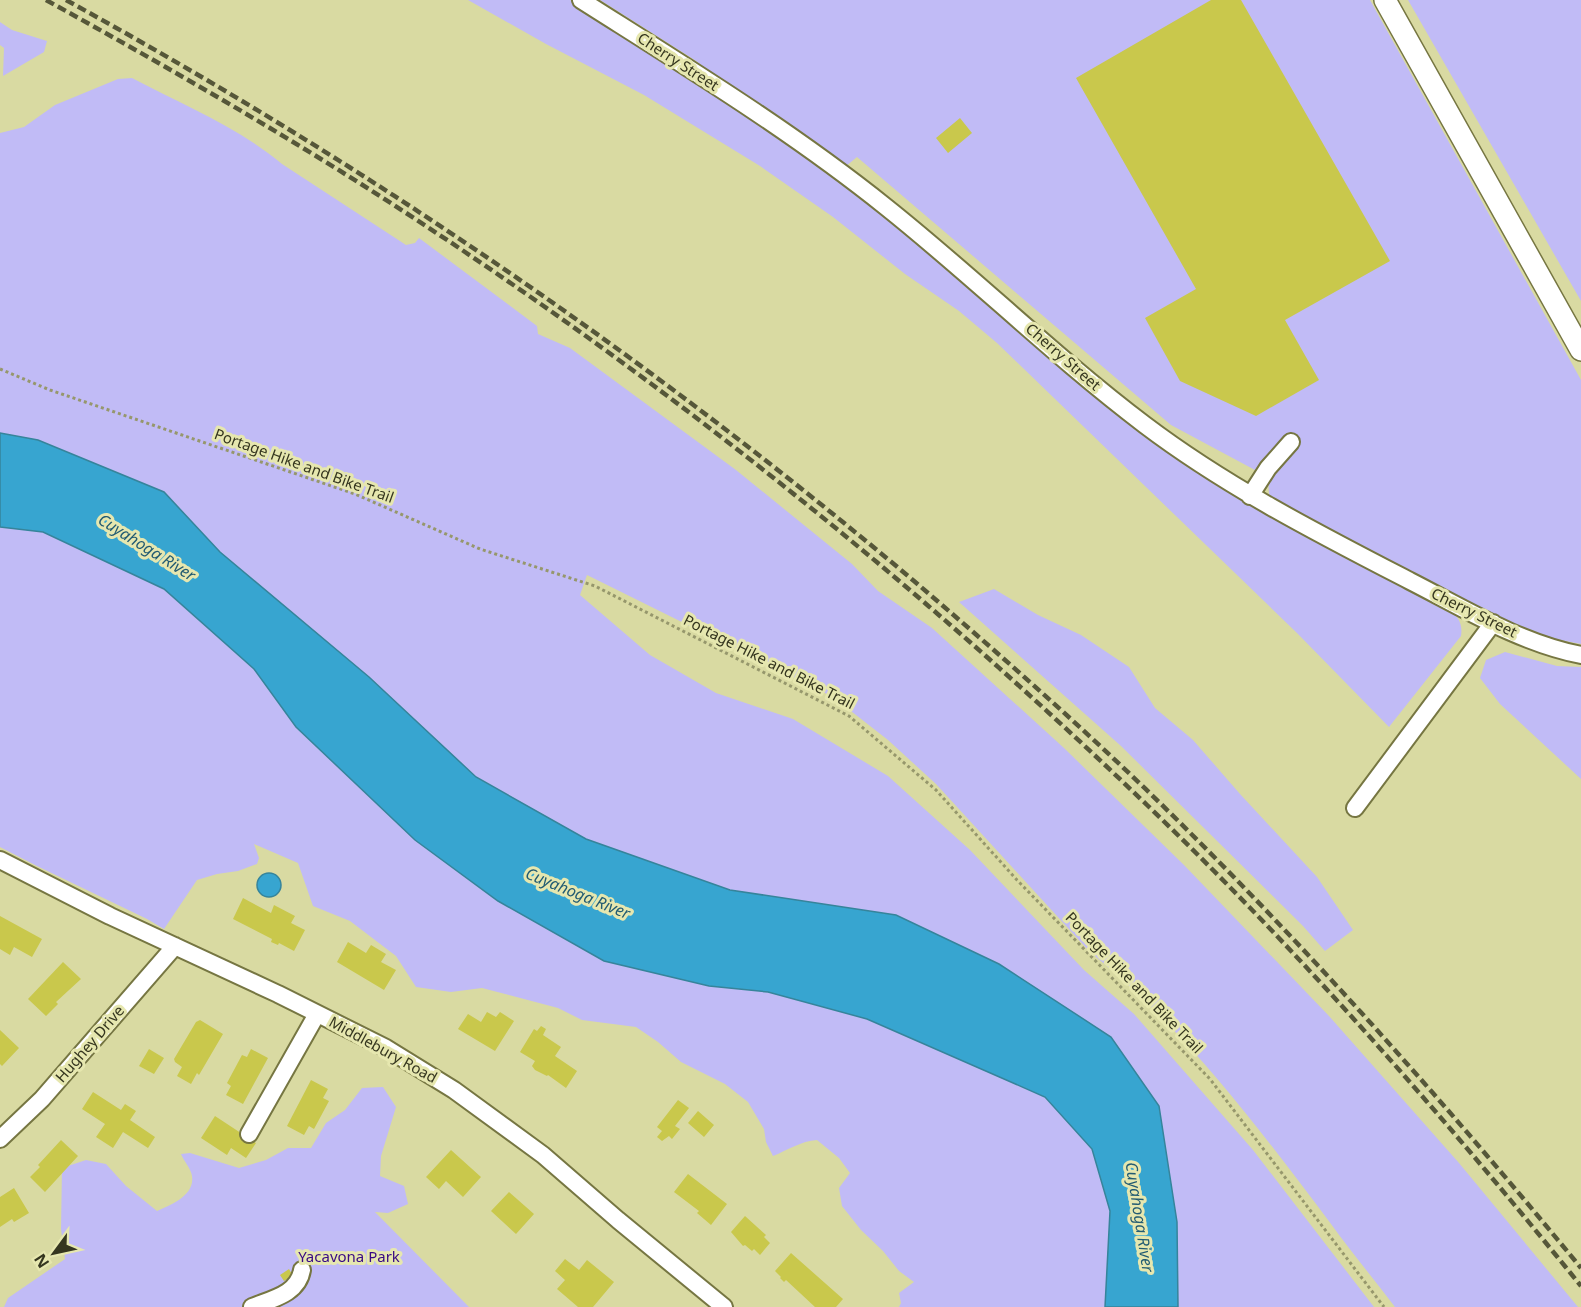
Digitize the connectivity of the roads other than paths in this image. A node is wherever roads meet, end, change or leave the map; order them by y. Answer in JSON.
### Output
{"nodes":[{"id":1,"x":581,"y":0,"type":"edge"},
{"id":2,"x":1385,"y":0,"type":"edge"},
{"id":3,"x":1581,"y":350,"type":"edge"},
{"id":4,"x":1291,"y":442,"type":"dead end"},
{"id":5,"x":1250,"y":496,"type":"junction"},
{"id":6,"x":1492,"y":623,"type":"junction"},
{"id":7,"x":1581,"y":655,"type":"edge"},
{"id":8,"x":1355,"y":808,"type":"dead end"},
{"id":9,"x":0,"y":860,"type":"edge"},
{"id":10,"x":175,"y":946,"type":"junction"},
{"id":11,"x":317,"y":1014,"type":"junction"},
{"id":12,"x":249,"y":1134,"type":"dead end"},
{"id":13,"x":0,"y":1139,"type":"edge"},
{"id":14,"x":302,"y":1270,"type":"dead end"},
{"id":15,"x":252,"y":1307,"type":"edge"},
{"id":16,"x":724,"y":1307,"type":"edge"}],
"edges":[{"from":1,"to":5,"type":"street","name":"Cherry Street"},
{"from":2,"to":3,"type":"main road"},
{"from":4,"to":5,"type":"street"},
{"from":5,"to":6,"type":"street","name":"Cherry Street"},
{"from":6,"to":7,"type":"street","name":"Cherry Street"},
{"from":6,"to":8,"type":"street"},
{"from":9,"to":10,"type":"street","name":"Middlebury Road"},
{"from":10,"to":11,"type":"street","name":"Middlebury Road"},
{"from":10,"to":13,"type":"street","name":"Hughey Drive"},
{"from":11,"to":12,"type":"street"},
{"from":11,"to":16,"type":"street","name":"Middlebury Road"},
{"from":14,"to":15,"type":"street"}]}
